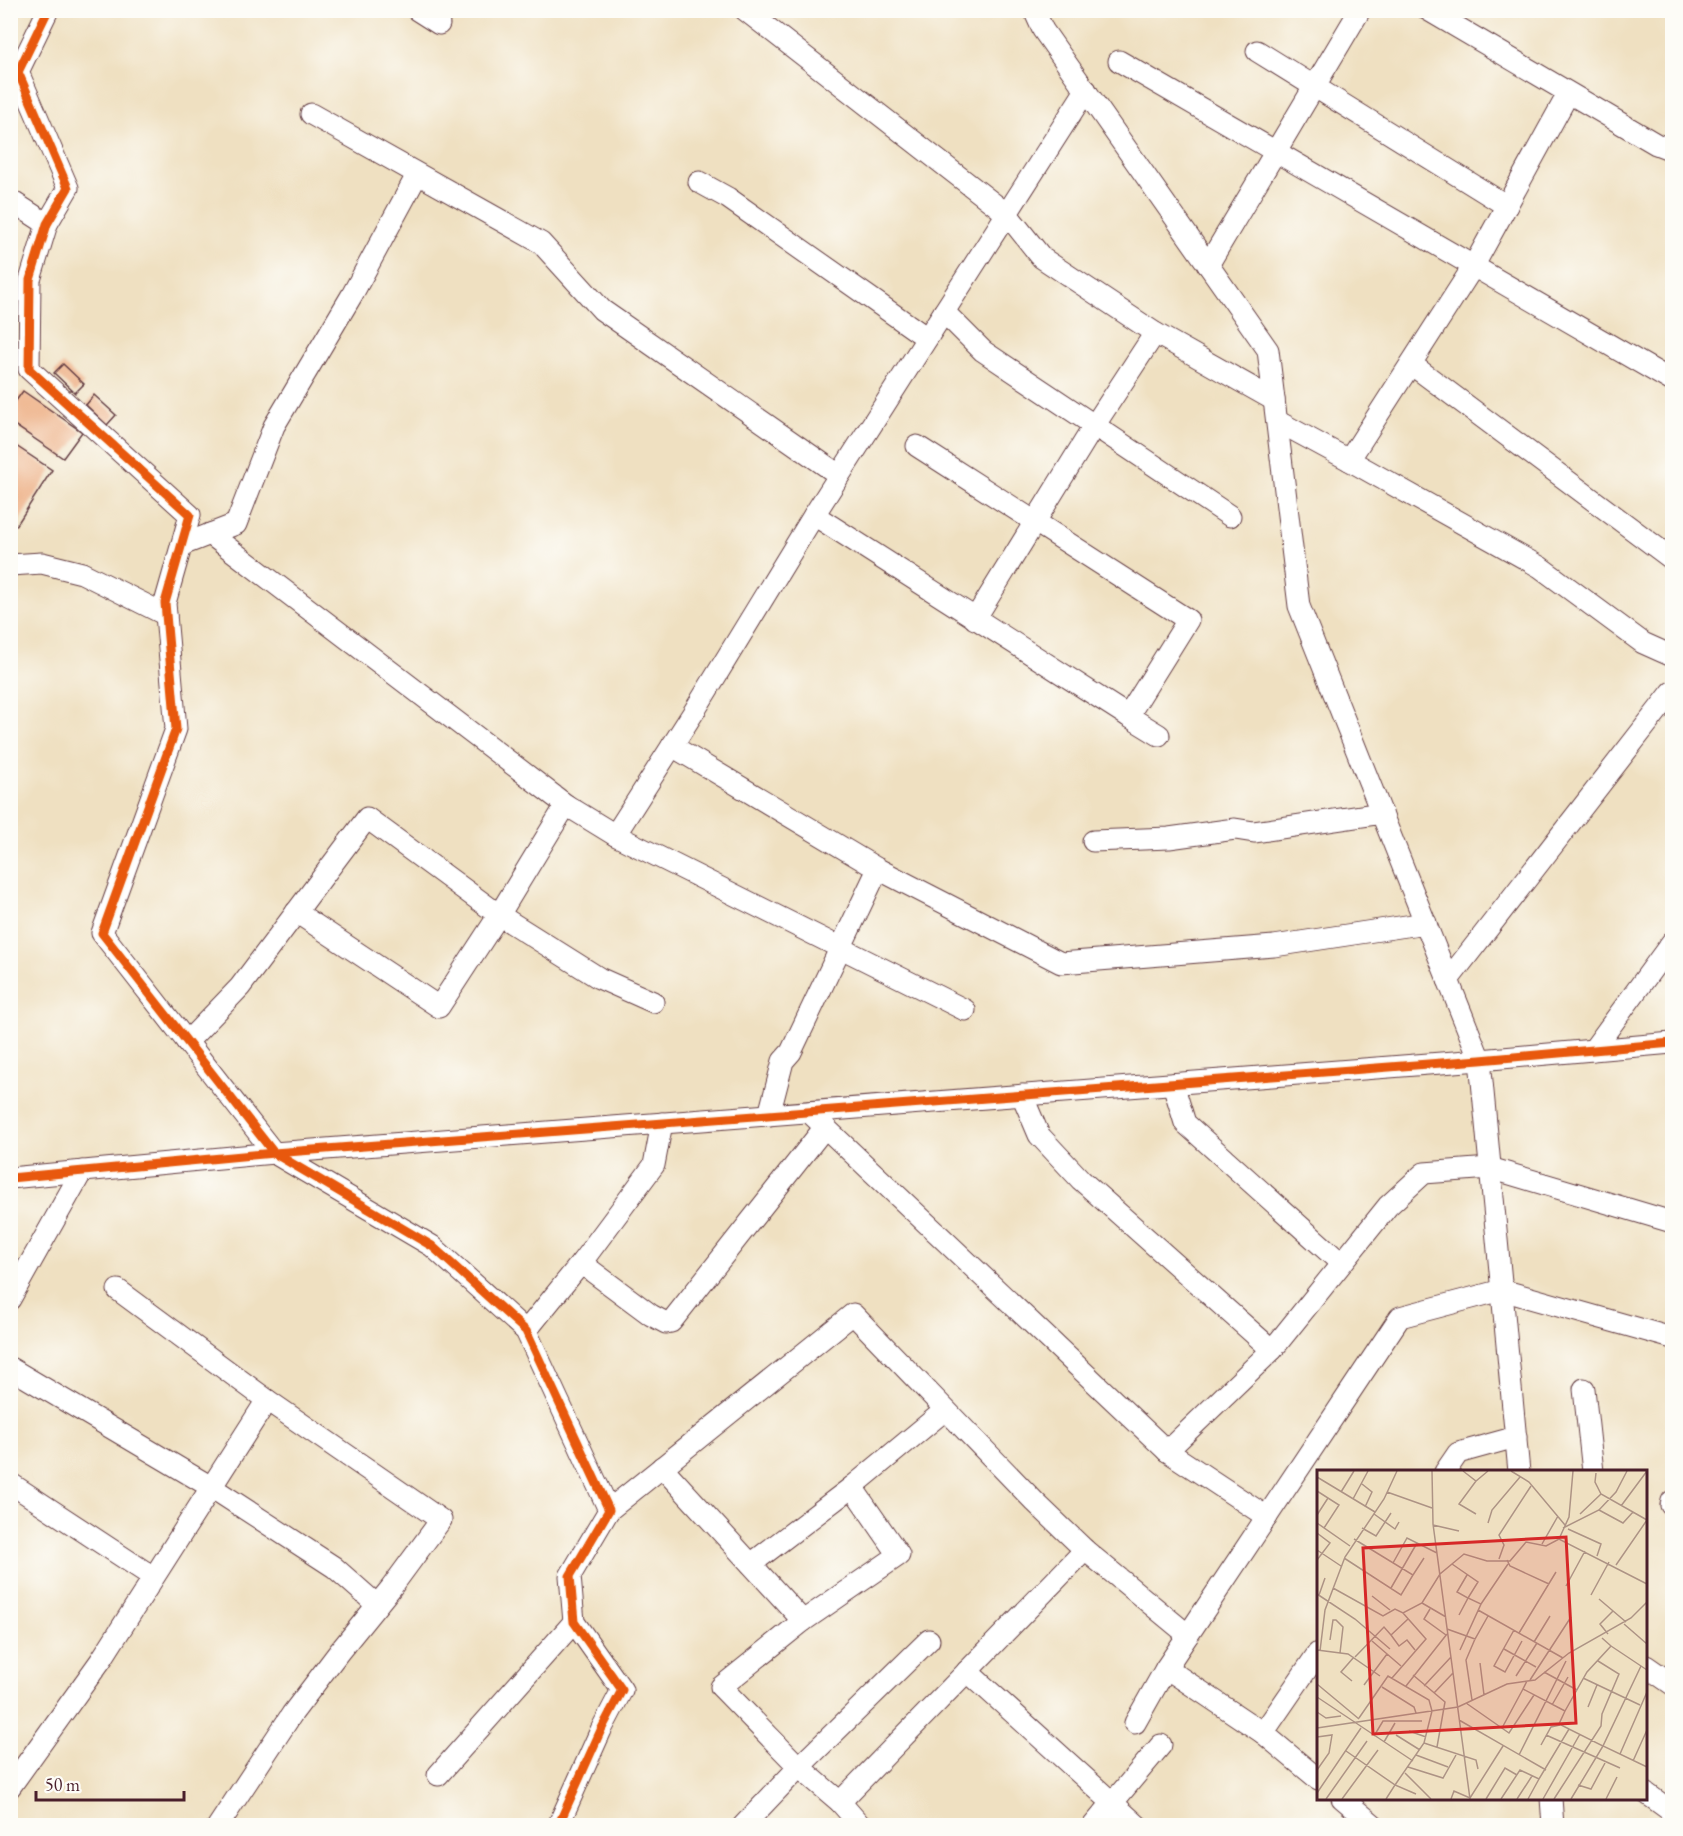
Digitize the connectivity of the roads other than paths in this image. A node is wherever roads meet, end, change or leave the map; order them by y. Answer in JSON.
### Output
{"nodes":[{"id":1,"x":48,"y":10,"type":"edge"},
{"id":2,"x":417,"y":10,"type":"edge"},
{"id":3,"x":745,"y":10,"type":"edge"},
{"id":4,"x":1034,"y":10,"type":"edge"},
{"id":5,"x":1360,"y":10,"type":"edge"},
{"id":6,"x":1428,"y":10,"type":"edge"},
{"id":7,"x":439,"y":24,"type":"dead end"},
{"id":8,"x":1257,"y":51,"type":"dead end"},
{"id":9,"x":1119,"y":61,"type":"dead end"},
{"id":10,"x":14,"y":70,"type":"edge"},
{"id":11,"x":1314,"y":87,"type":"junction"},
{"id":12,"x":1086,"y":90,"type":"junction"},
{"id":13,"x":1569,"y":94,"type":"junction"},
{"id":14,"x":311,"y":114,"type":"dead end"},
{"id":15,"x":1672,"y":150,"type":"edge"},
{"id":16,"x":1276,"y":152,"type":"junction"},
{"id":17,"x":417,"y":175,"type":"junction"},
{"id":18,"x":699,"y":182,"type":"dead end"},
{"id":19,"x":10,"y":200,"type":"edge"},
{"id":20,"x":1507,"y":206,"type":"junction"},
{"id":21,"x":1006,"y":214,"type":"junction"},
{"id":22,"x":47,"y":224,"type":"junction"},
{"id":23,"x":1208,"y":265,"type":"junction"},
{"id":24,"x":1473,"y":267,"type":"junction"},
{"id":25,"x":944,"y":312,"type":"junction"},
{"id":26,"x":1155,"y":333,"type":"junction"},
{"id":27,"x":927,"y":338,"type":"junction"},
{"id":28,"x":1411,"y":364,"type":"junction"},
{"id":29,"x":1672,"y":381,"type":"edge"},
{"id":30,"x":1274,"y":400,"type":"junction"},
{"id":31,"x":1277,"y":421,"type":"junction"},
{"id":32,"x":1094,"y":426,"type":"junction"},
{"id":33,"x":917,"y":446,"type":"dead end"},
{"id":34,"x":1349,"y":460,"type":"junction"},
{"id":35,"x":839,"y":475,"type":"junction"},
{"id":36,"x":814,"y":515,"type":"junction"},
{"id":37,"x":1230,"y":516,"type":"dead end"},
{"id":38,"x":1035,"y":523,"type":"junction"},
{"id":39,"x":210,"y":534,"type":"junction"},
{"id":40,"x":182,"y":545,"type":"junction"},
{"id":41,"x":1672,"y":559,"type":"edge"},
{"id":42,"x":10,"y":565,"type":"edge"},
{"id":43,"x":166,"y":615,"type":"junction"},
{"id":44,"x":975,"y":619,"type":"junction"},
{"id":45,"x":1672,"y":656,"type":"edge"},
{"id":46,"x":1672,"y":692,"type":"edge"},
{"id":47,"x":1128,"y":716,"type":"junction"},
{"id":48,"x":1159,"y":735,"type":"dead end"},
{"id":49,"x":672,"y":746,"type":"junction"},
{"id":50,"x":566,"y":805,"type":"junction"},
{"id":51,"x":1382,"y":813,"type":"junction"},
{"id":52,"x":615,"y":835,"type":"junction"},
{"id":53,"x":1093,"y":841,"type":"dead end"},
{"id":54,"x":878,"y":869,"type":"junction"},
{"id":55,"x":296,"y":912,"type":"junction"},
{"id":56,"x":499,"y":915,"type":"junction"},
{"id":57,"x":1426,"y":923,"type":"junction"},
{"id":58,"x":1672,"y":942,"type":"edge"},
{"id":59,"x":839,"y":948,"type":"junction"},
{"id":60,"x":1448,"y":980,"type":"junction"},
{"id":61,"x":653,"y":1002,"type":"dead end"},
{"id":62,"x":965,"y":1010,"type":"dead end"},
{"id":63,"x":187,"y":1042,"type":"junction"},
{"id":64,"x":1672,"y":1043,"type":"edge"},
{"id":65,"x":1593,"y":1050,"type":"junction"},
{"id":66,"x":1480,"y":1060,"type":"junction"},
{"id":67,"x":1173,"y":1084,"type":"junction"},
{"id":68,"x":1022,"y":1095,"type":"junction"},
{"id":69,"x":809,"y":1112,"type":"junction"},
{"id":70,"x":769,"y":1115,"type":"junction"},
{"id":71,"x":662,"y":1123,"type":"junction"},
{"id":72,"x":825,"y":1127,"type":"junction"},
{"id":73,"x":274,"y":1153,"type":"junction"},
{"id":74,"x":1490,"y":1168,"type":"junction"},
{"id":75,"x":82,"y":1171,"type":"junction"},
{"id":76,"x":10,"y":1178,"type":"edge"},
{"id":77,"x":1672,"y":1222,"type":"edge"},
{"id":78,"x":581,"y":1263,"type":"junction"},
{"id":79,"x":1341,"y":1263,"type":"junction"},
{"id":80,"x":118,"y":1290,"type":"dead end"},
{"id":81,"x":1502,"y":1290,"type":"junction"},
{"id":82,"x":10,"y":1299,"type":"edge"},
{"id":83,"x":526,"y":1331,"type":"junction"},
{"id":84,"x":1672,"y":1338,"type":"edge"},
{"id":85,"x":1272,"y":1350,"type":"junction"},
{"id":86,"x":10,"y":1368,"type":"edge"},
{"id":87,"x":1584,"y":1389,"type":"dead end"},
{"id":88,"x":267,"y":1401,"type":"junction"},
{"id":89,"x":945,"y":1410,"type":"junction"},
{"id":90,"x":1516,"y":1437,"type":"junction"},
{"id":91,"x":1167,"y":1451,"type":"junction"},
{"id":92,"x":662,"y":1467,"type":"junction"},
{"id":93,"x":1446,"y":1470,"type":"edge"},
{"id":94,"x":1519,"y":1470,"type":"edge"},
{"id":95,"x":1593,"y":1470,"type":"edge"},
{"id":96,"x":10,"y":1483,"type":"edge"},
{"id":97,"x":852,"y":1486,"type":"junction"},
{"id":98,"x":212,"y":1487,"type":"junction"},
{"id":99,"x":609,"y":1510,"type":"junction"},
{"id":100,"x":1268,"y":1517,"type":"junction"},
{"id":101,"x":1085,"y":1550,"type":"junction"},
{"id":102,"x":751,"y":1564,"type":"junction"},
{"id":103,"x":153,"y":1577,"type":"junction"},
{"id":104,"x":377,"y":1605,"type":"junction"},
{"id":105,"x":803,"y":1621,"type":"junction"},
{"id":106,"x":573,"y":1622,"type":"junction"},
{"id":107,"x":1188,"y":1635,"type":"junction"},
{"id":108,"x":929,"y":1640,"type":"dead end"},
{"id":109,"x":1317,"y":1654,"type":"edge"},
{"id":110,"x":1647,"y":1667,"type":"edge"},
{"id":111,"x":1166,"y":1668,"type":"junction"},
{"id":112,"x":968,"y":1671,"type":"junction"},
{"id":113,"x":1672,"y":1684,"type":"edge"},
{"id":114,"x":1135,"y":1723,"type":"dead end"},
{"id":115,"x":1263,"y":1732,"type":"junction"},
{"id":116,"x":1161,"y":1745,"type":"dead end"},
{"id":117,"x":799,"y":1767,"type":"junction"},
{"id":118,"x":438,"y":1775,"type":"dead end"},
{"id":119,"x":1317,"y":1778,"type":"edge"},
{"id":120,"x":10,"y":1787,"type":"edge"},
{"id":121,"x":1647,"y":1794,"type":"edge"},
{"id":122,"x":1344,"y":1800,"type":"edge"},
{"id":123,"x":1551,"y":1800,"type":"edge"},
{"id":124,"x":840,"y":1802,"type":"junction"},
{"id":125,"x":1112,"y":1803,"type":"junction"},
{"id":126,"x":1672,"y":1812,"type":"edge"},
{"id":127,"x":218,"y":1826,"type":"edge"},
{"id":128,"x":558,"y":1826,"type":"edge"},
{"id":129,"x":743,"y":1826,"type":"edge"},
{"id":130,"x":861,"y":1826,"type":"edge"},
{"id":131,"x":1093,"y":1826,"type":"edge"},
{"id":132,"x":1138,"y":1826,"type":"edge"},
{"id":133,"x":1374,"y":1826,"type":"edge"},
{"id":134,"x":1553,"y":1826,"type":"edge"}],
"edges":[{"from":1,"to":10,"type":"street"},
{"from":2,"to":7,"type":"street"},
{"from":3,"to":21,"type":"street"},
{"from":4,"to":12,"type":"street"},
{"from":5,"to":11,"type":"street"},
{"from":6,"to":13,"type":"street"},
{"from":8,"to":11,"type":"street"},
{"from":9,"to":16,"type":"street"},
{"from":10,"to":22,"type":"street"},
{"from":11,"to":16,"type":"street"},
{"from":11,"to":20,"type":"street"},
{"from":12,"to":21,"type":"street"},
{"from":12,"to":23,"type":"street"},
{"from":13,"to":15,"type":"street"},
{"from":13,"to":20,"type":"street"},
{"from":14,"to":17,"type":"street"},
{"from":16,"to":23,"type":"street"},
{"from":16,"to":24,"type":"street"},
{"from":17,"to":35,"type":"street"},
{"from":17,"to":39,"type":"street"},
{"from":18,"to":27,"type":"street"},
{"from":19,"to":22,"type":"street"},
{"from":20,"to":24,"type":"street"},
{"from":21,"to":25,"type":"street"},
{"from":21,"to":26,"type":"street"},
{"from":22,"to":40,"type":"street"},
{"from":23,"to":30,"type":"street"},
{"from":24,"to":28,"type":"street"},
{"from":24,"to":29,"type":"street"},
{"from":25,"to":27,"type":"street"},
{"from":25,"to":32,"type":"street"},
{"from":26,"to":30,"type":"street"},
{"from":26,"to":32,"type":"street"},
{"from":27,"to":35,"type":"street"},
{"from":28,"to":34,"type":"street"},
{"from":28,"to":41,"type":"street"},
{"from":30,"to":31,"type":"street"},
{"from":31,"to":34,"type":"street"},
{"from":31,"to":51,"type":"street"},
{"from":32,"to":37,"type":"street"},
{"from":32,"to":38,"type":"street"},
{"from":33,"to":38,"type":"street"},
{"from":34,"to":45,"type":"street"},
{"from":35,"to":36,"type":"street"},
{"from":36,"to":44,"type":"street"},
{"from":36,"to":49,"type":"street"},
{"from":38,"to":44,"type":"street"},
{"from":38,"to":47,"type":"street"},
{"from":39,"to":40,"type":"street"},
{"from":39,"to":50,"type":"street"},
{"from":40,"to":43,"type":"street"},
{"from":42,"to":43,"type":"street"},
{"from":43,"to":63,"type":"street"},
{"from":44,"to":47,"type":"street"},
{"from":46,"to":60,"type":"street"},
{"from":47,"to":48,"type":"street"},
{"from":49,"to":52,"type":"street"},
{"from":49,"to":54,"type":"street"},
{"from":50,"to":52,"type":"street"},
{"from":50,"to":56,"type":"street"},
{"from":51,"to":53,"type":"street"},
{"from":51,"to":57,"type":"street"},
{"from":52,"to":59,"type":"street"},
{"from":54,"to":57,"type":"street"},
{"from":54,"to":59,"type":"street"},
{"from":55,"to":56,"type":"street"},
{"from":55,"to":56,"type":"street"},
{"from":55,"to":63,"type":"street"},
{"from":56,"to":61,"type":"street"},
{"from":57,"to":60,"type":"street"},
{"from":58,"to":65,"type":"street"},
{"from":59,"to":62,"type":"street"},
{"from":59,"to":70,"type":"street"},
{"from":60,"to":66,"type":"street"},
{"from":63,"to":73,"type":"street"},
{"from":64,"to":65,"type":"street"},
{"from":65,"to":66,"type":"street"},
{"from":66,"to":67,"type":"street"},
{"from":66,"to":74,"type":"street"},
{"from":67,"to":68,"type":"street"},
{"from":67,"to":79,"type":"street"},
{"from":68,"to":69,"type":"street"},
{"from":68,"to":85,"type":"street"},
{"from":69,"to":70,"type":"street"},
{"from":69,"to":72,"type":"street"},
{"from":70,"to":71,"type":"street"},
{"from":71,"to":73,"type":"street"},
{"from":71,"to":78,"type":"street"},
{"from":72,"to":78,"type":"street"},
{"from":72,"to":91,"type":"street"},
{"from":73,"to":75,"type":"street"},
{"from":73,"to":83,"type":"street"},
{"from":74,"to":77,"type":"street"},
{"from":74,"to":79,"type":"street"},
{"from":74,"to":81,"type":"street"},
{"from":75,"to":76,"type":"street"},
{"from":75,"to":82,"type":"street"},
{"from":78,"to":83,"type":"street"},
{"from":79,"to":85,"type":"street"},
{"from":80,"to":88,"type":"street"},
{"from":81,"to":84,"type":"street"},
{"from":81,"to":90,"type":"street"},
{"from":81,"to":100,"type":"street"},
{"from":83,"to":99,"type":"street"},
{"from":85,"to":91,"type":"street"},
{"from":86,"to":98,"type":"street"},
{"from":87,"to":95,"type":"street"},
{"from":88,"to":98,"type":"street"},
{"from":88,"to":104,"type":"street"},
{"from":89,"to":92,"type":"street"},
{"from":89,"to":97,"type":"street"},
{"from":89,"to":101,"type":"street"},
{"from":90,"to":93,"type":"street"},
{"from":90,"to":94,"type":"street"},
{"from":91,"to":100,"type":"street"},
{"from":92,"to":99,"type":"street"},
{"from":92,"to":102,"type":"street"},
{"from":96,"to":103,"type":"street"},
{"from":97,"to":102,"type":"street"},
{"from":97,"to":105,"type":"street"},
{"from":98,"to":103,"type":"street"},
{"from":98,"to":104,"type":"street"},
{"from":99,"to":106,"type":"street"},
{"from":100,"to":107,"type":"street"},
{"from":101,"to":107,"type":"street"},
{"from":101,"to":112,"type":"street"},
{"from":102,"to":105,"type":"street"},
{"from":103,"to":120,"type":"street"},
{"from":104,"to":127,"type":"street"},
{"from":105,"to":117,"type":"street"},
{"from":106,"to":118,"type":"street"},
{"from":106,"to":128,"type":"street"},
{"from":107,"to":111,"type":"street"},
{"from":108,"to":117,"type":"street"},
{"from":109,"to":115,"type":"street"},
{"from":110,"to":113,"type":"street"},
{"from":111,"to":114,"type":"street"},
{"from":111,"to":115,"type":"street"},
{"from":112,"to":124,"type":"street"},
{"from":112,"to":125,"type":"street"},
{"from":115,"to":119,"type":"street"},
{"from":116,"to":125,"type":"street"},
{"from":117,"to":124,"type":"street"},
{"from":117,"to":129,"type":"street"},
{"from":121,"to":126,"type":"street"},
{"from":122,"to":133,"type":"street"},
{"from":123,"to":134,"type":"street"},
{"from":124,"to":130,"type":"street"},
{"from":125,"to":131,"type":"street"},
{"from":125,"to":132,"type":"street"}]}
